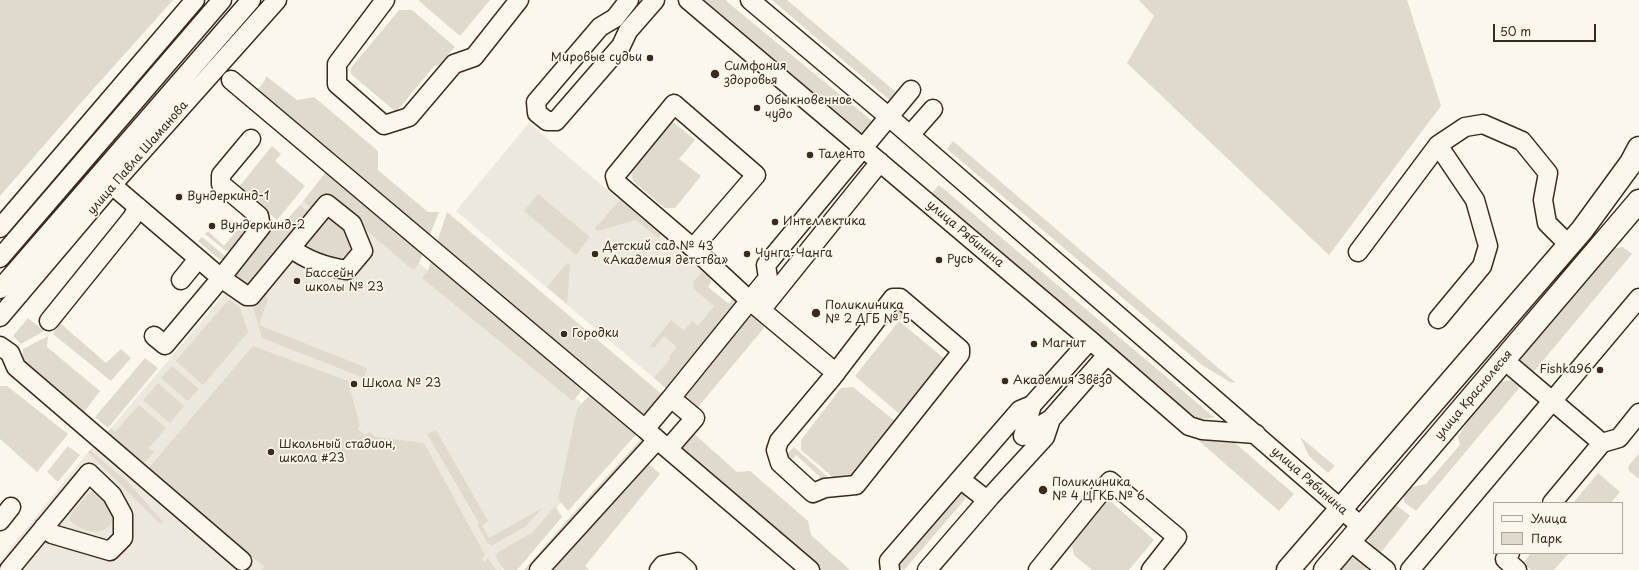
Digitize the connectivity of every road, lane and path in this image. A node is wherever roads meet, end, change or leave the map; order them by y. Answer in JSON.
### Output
{"nodes":[{"id":1,"x":195,"y":0,"type":"edge"},
{"id":2,"x":222,"y":0,"type":"edge"},
{"id":3,"x":251,"y":0,"type":"edge"},
{"id":4,"x":277,"y":0,"type":"edge"},
{"id":5,"x":384,"y":0,"type":"edge"},
{"id":6,"x":519,"y":0,"type":"edge"},
{"id":7,"x":630,"y":0,"type":"edge"},
{"id":8,"x":655,"y":0,"type":"edge"},
{"id":9,"x":688,"y":0,"type":"edge"},
{"id":10,"x":750,"y":0,"type":"edge"},
{"id":11,"x":615,"y":18,"type":"junction"},
{"id":12,"x":628,"y":32,"type":"junction"},
{"id":13,"x":231,"y":80,"type":"dead end"},
{"id":14,"x":911,"y":90,"type":"dead end"},
{"id":15,"x":933,"y":109,"type":"dead end"},
{"id":16,"x":889,"y":117,"type":"junction"},
{"id":17,"x":910,"y":135,"type":"junction"},
{"id":18,"x":251,"y":139,"type":"dead end"},
{"id":19,"x":1438,"y":145,"type":"junction"},
{"id":20,"x":863,"y":148,"type":"junction"},
{"id":21,"x":1639,"y":148,"type":"edge"},
{"id":22,"x":880,"y":162,"type":"junction"},
{"id":23,"x":112,"y":185,"type":"junction"},
{"id":24,"x":1639,"y":201,"type":"edge"},
{"id":25,"x":138,"y":207,"type":"junction"},
{"id":26,"x":0,"y":228,"type":"edge"},
{"id":27,"x":1576,"y":237,"type":"junction"},
{"id":28,"x":291,"y":248,"type":"dead end"},
{"id":29,"x":693,"y":248,"type":"junction"},
{"id":30,"x":1358,"y":252,"type":"dead end"},
{"id":31,"x":0,"y":258,"type":"edge"},
{"id":32,"x":198,"y":259,"type":"junction"},
{"id":33,"x":221,"y":278,"type":"junction"},
{"id":34,"x":181,"y":280,"type":"dead end"},
{"id":35,"x":0,"y":290,"type":"edge"},
{"id":36,"x":1639,"y":298,"type":"edge"},
{"id":37,"x":755,"y":305,"type":"junction"},
{"id":38,"x":0,"y":317,"type":"edge"},
{"id":39,"x":1438,"y":319,"type":"dead end"},
{"id":40,"x":49,"y":321,"type":"dead end"},
{"id":41,"x":154,"y":336,"type":"dead end"},
{"id":42,"x":1090,"y":340,"type":"junction"},
{"id":43,"x":0,"y":346,"type":"edge"},
{"id":44,"x":1107,"y":355,"type":"junction"},
{"id":45,"x":1504,"y":360,"type":"junction"},
{"id":46,"x":836,"y":373,"type":"junction"},
{"id":47,"x":671,"y":398,"type":"junction"},
{"id":48,"x":1552,"y":401,"type":"junction"},
{"id":49,"x":1032,"y":405,"type":"junction"},
{"id":50,"x":1639,"y":412,"type":"edge"},
{"id":51,"x":1051,"y":419,"type":"junction"},
{"id":52,"x":1256,"y":434,"type":"junction"},
{"id":53,"x":657,"y":439,"type":"junction"},
{"id":54,"x":1602,"y":443,"type":"junction"},
{"id":55,"x":960,"y":479,"type":"junction"},
{"id":56,"x":987,"y":500,"type":"junction"},
{"id":57,"x":1553,"y":502,"type":"edge"},
{"id":58,"x":11,"y":507,"type":"dead end"},
{"id":59,"x":1341,"y":509,"type":"junction"},
{"id":60,"x":0,"y":521,"type":"edge"},
{"id":61,"x":44,"y":527,"type":"junction"},
{"id":62,"x":1356,"y":534,"type":"junction"},
{"id":63,"x":1509,"y":554,"type":"edge"},
{"id":64,"x":246,"y":567,"type":"edge"},
{"id":65,"x":9,"y":570,"type":"edge"},
{"id":66,"x":539,"y":570,"type":"edge"},
{"id":67,"x":659,"y":570,"type":"edge"},
{"id":68,"x":687,"y":570,"type":"edge"},
{"id":69,"x":810,"y":570,"type":"edge"},
{"id":70,"x":890,"y":570,"type":"edge"},
{"id":71,"x":927,"y":570,"type":"edge"},
{"id":72,"x":1038,"y":570,"type":"edge"},
{"id":73,"x":1151,"y":570,"type":"edge"},
{"id":74,"x":1288,"y":570,"type":"edge"},
{"id":75,"x":1325,"y":570,"type":"edge"},
{"id":76,"x":1386,"y":570,"type":"edge"},
{"id":77,"x":1410,"y":570,"type":"edge"},
{"id":78,"x":1517,"y":570,"type":"edge"}],
"edges":[{"from":1,"to":26,"type":"street"},
{"from":2,"to":31,"type":"street"},
{"from":3,"to":35,"type":"street","name":"улица Павла Шаманова"},
{"from":4,"to":23,"type":"street","name":"улица Павла Шаманова"},
{"from":5,"to":6,"type":"street"},
{"from":7,"to":11,"type":"street"},
{"from":8,"to":12,"type":"street"},
{"from":9,"to":20,"type":"street","name":"улица Рябинина"},
{"from":10,"to":16,"type":"street","name":"улица Рябинина"},
{"from":11,"to":12,"type":"street"},
{"from":11,"to":12,"type":"street"},
{"from":13,"to":53,"type":"street"},
{"from":14,"to":16,"type":"street"},
{"from":15,"to":17,"type":"street"},
{"from":16,"to":17,"type":"street","name":"улица Рябинина"},
{"from":16,"to":20,"type":"street"},
{"from":17,"to":52,"type":"street","name":"улица Рябинина"},
{"from":18,"to":33,"type":"street"},
{"from":19,"to":27,"type":"street"},
{"from":19,"to":30,"type":"street"},
{"from":19,"to":39,"type":"street"},
{"from":20,"to":22,"type":"street","name":"улица Рябинина"},
{"from":20,"to":37,"type":"street"},
{"from":21,"to":27,"type":"main road"},
{"from":22,"to":37,"type":"street"},
{"from":22,"to":42,"type":"street","name":"улица Рябинина"},
{"from":23,"to":25,"type":"street"},
{"from":23,"to":38,"type":"street","name":"улица Павла Шаманова"},
{"from":24,"to":45,"type":"main road","name":"улица Краснолесья"},
{"from":25,"to":32,"type":"street"},
{"from":25,"to":40,"type":"street"},
{"from":27,"to":59,"type":"main road"},
{"from":28,"to":33,"type":"street"},
{"from":29,"to":29,"type":"street"},
{"from":29,"to":37,"type":"street"},
{"from":32,"to":33,"type":"street"},
{"from":32,"to":34,"type":"street"},
{"from":33,"to":41,"type":"street"},
{"from":36,"to":48,"type":"street"},
{"from":37,"to":46,"type":"street"},
{"from":37,"to":47,"type":"street"},
{"from":42,"to":44,"type":"street","name":"улица Рябинина"},
{"from":42,"to":49,"type":"street"},
{"from":43,"to":64,"type":"street"},
{"from":44,"to":51,"type":"street"},
{"from":44,"to":52,"type":"street","name":"улица Рябинина"},
{"from":45,"to":48,"type":"street"},
{"from":45,"to":62,"type":"main road","name":"улица Краснолесья"},
{"from":46,"to":46,"type":"street"},
{"from":47,"to":53,"type":"street"},
{"from":47,"to":53,"type":"street"},
{"from":48,"to":54,"type":"street"},
{"from":48,"to":77,"type":"street"},
{"from":49,"to":51,"type":"street"},
{"from":49,"to":55,"type":"street"},
{"from":50,"to":54,"type":"street"},
{"from":51,"to":56,"type":"street"},
{"from":52,"to":59,"type":"street","name":"улица Рябинина"},
{"from":53,"to":66,"type":"street"},
{"from":53,"to":69,"type":"street"},
{"from":54,"to":57,"type":"street"},
{"from":55,"to":56,"type":"street"},
{"from":55,"to":70,"type":"street"},
{"from":56,"to":71,"type":"street"},
{"from":58,"to":60,"type":"street"},
{"from":59,"to":62,"type":"street","name":"улица Рябинина"},
{"from":59,"to":74,"type":"main road"},
{"from":61,"to":61,"type":"street"},
{"from":61,"to":65,"type":"street"},
{"from":62,"to":75,"type":"main road","name":"улица Краснолесья"},
{"from":62,"to":76,"type":"street","name":"улица Рябинина"},
{"from":63,"to":78,"type":"street"},
{"from":67,"to":68,"type":"street"},
{"from":72,"to":73,"type":"street"}]}
